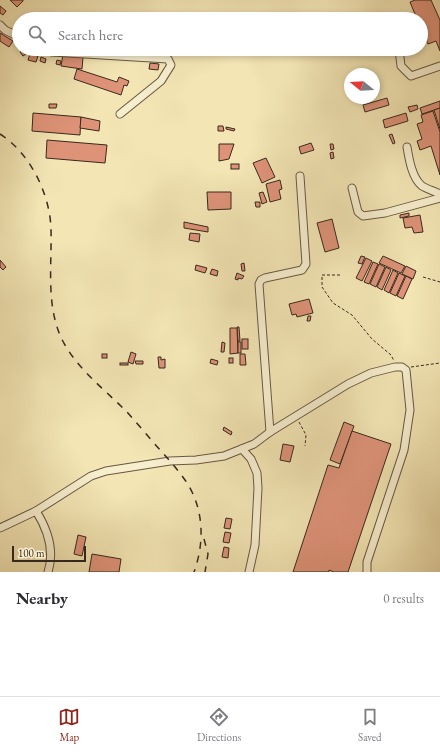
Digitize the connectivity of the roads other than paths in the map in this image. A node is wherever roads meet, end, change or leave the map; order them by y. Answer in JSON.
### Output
{"nodes":[{"id":1,"x":0,"y":25,"type":"edge"},
{"id":2,"x":12,"y":33,"type":"edge"},
{"id":3,"x":118,"y":56,"type":"edge"},
{"id":4,"x":400,"y":56,"type":"edge"},
{"id":5,"x":440,"y":66,"type":"edge"},
{"id":6,"x":120,"y":114,"type":"dead end"},
{"id":7,"x":407,"y":147,"type":"dead end"},
{"id":8,"x":300,"y":176,"type":"dead end"},
{"id":9,"x":352,"y":188,"type":"dead end"},
{"id":10,"x":440,"y":194,"type":"edge"},
{"id":11,"x":440,"y":198,"type":"edge"},
{"id":12,"x":270,"y":432,"type":"junction"},
{"id":13,"x":242,"y":449,"type":"junction"},
{"id":14,"x":36,"y":511,"type":"junction"},
{"id":15,"x":0,"y":528,"type":"edge"},
{"id":16,"x":48,"y":572,"type":"edge"},
{"id":17,"x":249,"y":572,"type":"edge"},
{"id":18,"x":367,"y":572,"type":"edge"}],
"edges":[{"from":1,"to":2,"type":"street"},
{"from":3,"to":6,"type":"street"},
{"from":4,"to":5,"type":"street"},
{"from":7,"to":10,"type":"street"},
{"from":8,"to":12,"type":"street"},
{"from":9,"to":11,"type":"street"},
{"from":12,"to":13,"type":"street"},
{"from":12,"to":18,"type":"street"},
{"from":13,"to":14,"type":"street"},
{"from":13,"to":17,"type":"street"},
{"from":14,"to":15,"type":"street"},
{"from":14,"to":16,"type":"street"}]}
